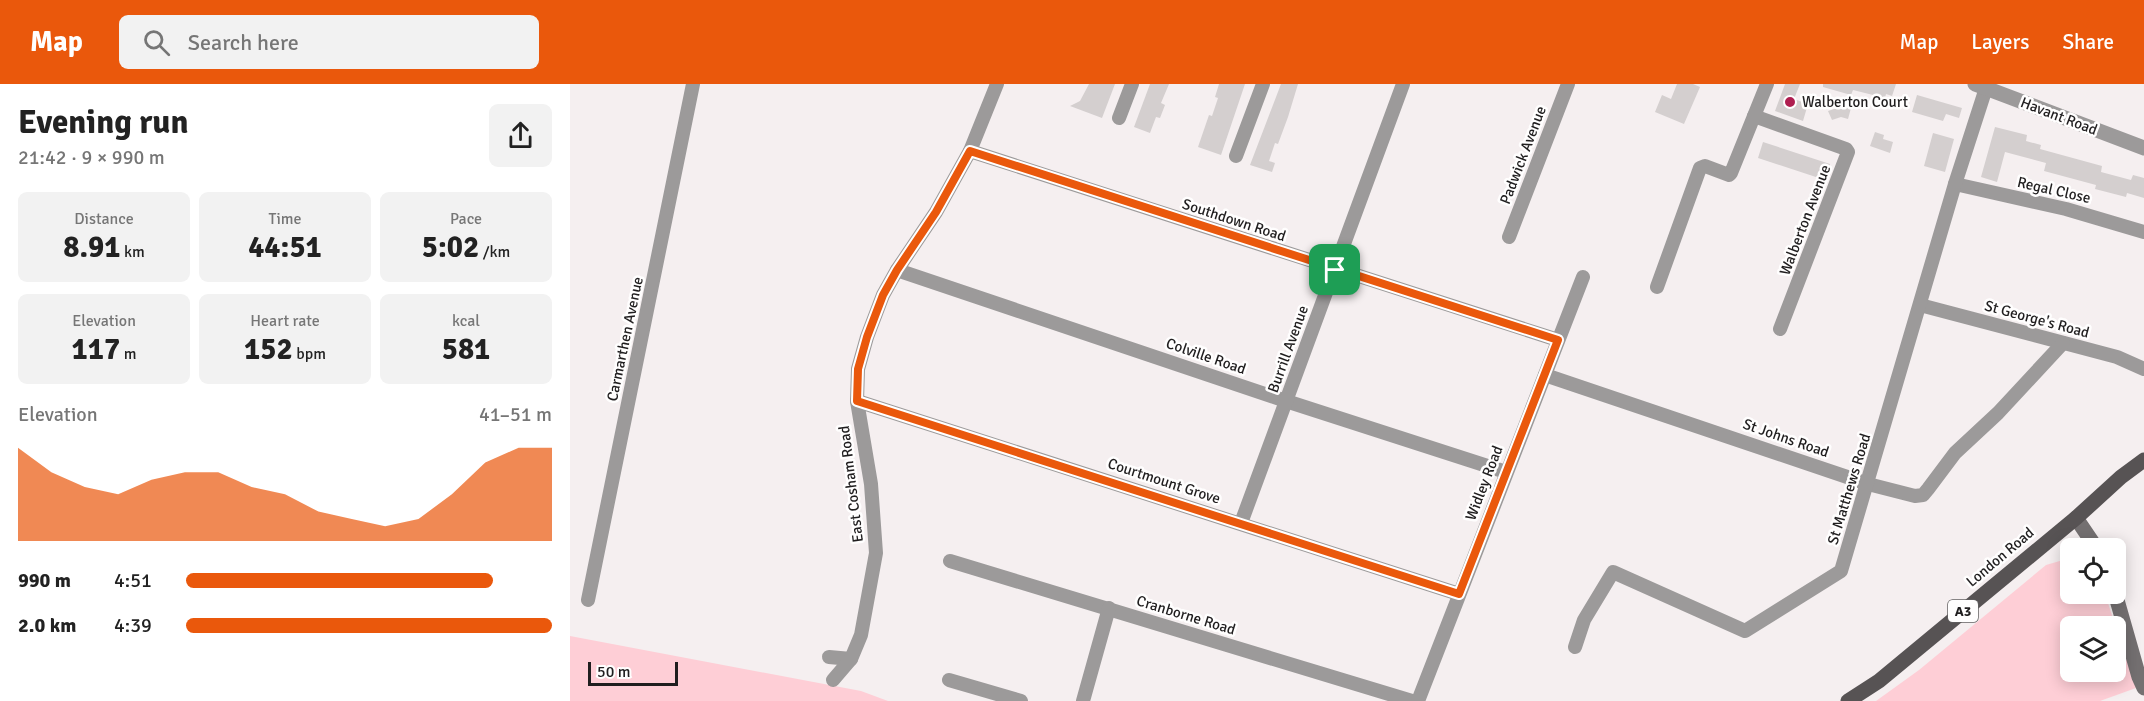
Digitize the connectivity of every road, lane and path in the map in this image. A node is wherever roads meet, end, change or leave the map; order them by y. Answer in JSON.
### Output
{"nodes":[{"id":1,"x":693,"y":84,"type":"edge"},
{"id":2,"x":997,"y":84,"type":"edge"},
{"id":3,"x":1132,"y":84,"type":"edge"},
{"id":4,"x":1263,"y":84,"type":"edge"},
{"id":5,"x":1403,"y":84,"type":"edge"},
{"id":6,"x":1568,"y":84,"type":"edge"},
{"id":7,"x":1767,"y":84,"type":"edge"},
{"id":8,"x":1981,"y":86,"type":"edge"},
{"id":9,"x":1754,"y":116,"type":"junction"},
{"id":10,"x":1119,"y":118,"type":"dead end"},
{"id":11,"x":2144,"y":148,"type":"edge"},
{"id":12,"x":970,"y":151,"type":"junction"},
{"id":13,"x":1236,"y":156,"type":"dead end"},
{"id":14,"x":1955,"y":184,"type":"junction"},
{"id":15,"x":2144,"y":232,"type":"edge"},
{"id":16,"x":1509,"y":237,"type":"dead end"},
{"id":17,"x":897,"y":270,"type":"junction"},
{"id":18,"x":1335,"y":270,"type":"junction"},
{"id":19,"x":1583,"y":277,"type":"dead end"},
{"id":20,"x":1657,"y":287,"type":"dead end"},
{"id":21,"x":1920,"y":305,"type":"junction"},
{"id":22,"x":1780,"y":329,"type":"dead end"},
{"id":23,"x":1558,"y":340,"type":"junction"},
{"id":24,"x":2063,"y":343,"type":"junction"},
{"id":25,"x":2144,"y":369,"type":"edge"},
{"id":26,"x":1545,"y":375,"type":"junction"},
{"id":27,"x":857,"y":401,"type":"junction"},
{"id":28,"x":1286,"y":401,"type":"junction"},
{"id":29,"x":2144,"y":460,"type":"edge"},
{"id":30,"x":1506,"y":472,"type":"junction"},
{"id":31,"x":1868,"y":483,"type":"junction"},
{"id":32,"x":2076,"y":518,"type":"junction"},
{"id":33,"x":1241,"y":524,"type":"junction"},
{"id":34,"x":2090,"y":538,"type":"edge"},
{"id":35,"x":950,"y":561,"type":"dead end"},
{"id":36,"x":1459,"y":594,"type":"junction"},
{"id":37,"x":588,"y":600,"type":"dead end"},
{"id":38,"x":2118,"y":604,"type":"edge"},
{"id":39,"x":1109,"y":608,"type":"junction"},
{"id":40,"x":1575,"y":647,"type":"dead end"},
{"id":41,"x":830,"y":657,"type":"dead end"},
{"id":42,"x":851,"y":659,"type":"junction"},
{"id":43,"x":833,"y":680,"type":"dead end"},
{"id":44,"x":949,"y":680,"type":"dead end"},
{"id":45,"x":2144,"y":688,"type":"edge"},
{"id":46,"x":1021,"y":701,"type":"edge"},
{"id":47,"x":1083,"y":701,"type":"edge"},
{"id":48,"x":1412,"y":701,"type":"edge"},
{"id":49,"x":1418,"y":701,"type":"edge"},
{"id":50,"x":1848,"y":701,"type":"edge"}],
"edges":[{"from":1,"to":37,"type":"street","name":"Carmarthen Avenue"},
{"from":2,"to":12,"type":"street","name":"East Cosham Road"},
{"from":3,"to":10,"type":"street"},
{"from":4,"to":13,"type":"street"},
{"from":5,"to":18,"type":"street","name":"Burrill Avenue"},
{"from":6,"to":16,"type":"street","name":"Padwick Avenue"},
{"from":7,"to":9,"type":"street"},
{"from":8,"to":11,"type":"street","name":"Havant Road"},
{"from":8,"to":14,"type":"street","name":"St Matthews Road"},
{"from":9,"to":20,"type":"street"},
{"from":9,"to":22,"type":"street","name":"Walberton Avenue"},
{"from":12,"to":17,"type":"street","name":"East Cosham Road"},
{"from":12,"to":18,"type":"street","name":"Southdown Road"},
{"from":14,"to":15,"type":"street","name":"Regal Close"},
{"from":14,"to":21,"type":"street","name":"St Matthews Road"},
{"from":17,"to":27,"type":"street","name":"East Cosham Road"},
{"from":17,"to":28,"type":"street","name":"Colville Road"},
{"from":18,"to":23,"type":"street","name":"Southdown Road"},
{"from":18,"to":28,"type":"street","name":"Burrill Avenue"},
{"from":19,"to":23,"type":"street","name":"Widley Road"},
{"from":21,"to":24,"type":"street","name":"St George's Road"},
{"from":21,"to":31,"type":"street","name":"St Matthews Road"},
{"from":23,"to":26,"type":"street","name":"Widley Road"},
{"from":24,"to":25,"type":"street","name":"St George's Road"},
{"from":24,"to":31,"type":"street","name":"St Johns Road"},
{"from":26,"to":30,"type":"street","name":"Widley Road"},
{"from":26,"to":31,"type":"street","name":"St Johns Road"},
{"from":27,"to":33,"type":"street","name":"Courtmount Grove"},
{"from":27,"to":42,"type":"street","name":"East Cosham Road"},
{"from":28,"to":30,"type":"street","name":"Colville Road"},
{"from":28,"to":33,"type":"street","name":"Burrill Avenue"},
{"from":29,"to":32,"type":"main road","name":"London Road","number":"A3"},
{"from":30,"to":36,"type":"street","name":"Widley Road"},
{"from":31,"to":40,"type":"street","name":"St Matthews Road"},
{"from":32,"to":34,"type":"main road"},
{"from":32,"to":50,"type":"main road","name":"London Road","number":"A3"},
{"from":33,"to":36,"type":"street","name":"Courtmount Grove"},
{"from":35,"to":39,"type":"street","name":"Cranborne Road"},
{"from":36,"to":49,"type":"street","name":"Widley Road"},
{"from":38,"to":45,"type":"main road"},
{"from":39,"to":47,"type":"street"},
{"from":39,"to":48,"type":"street","name":"Cranborne Road"},
{"from":41,"to":42,"type":"street"},
{"from":42,"to":43,"type":"street","name":"East Cosham Road"},
{"from":44,"to":46,"type":"street"}]}
